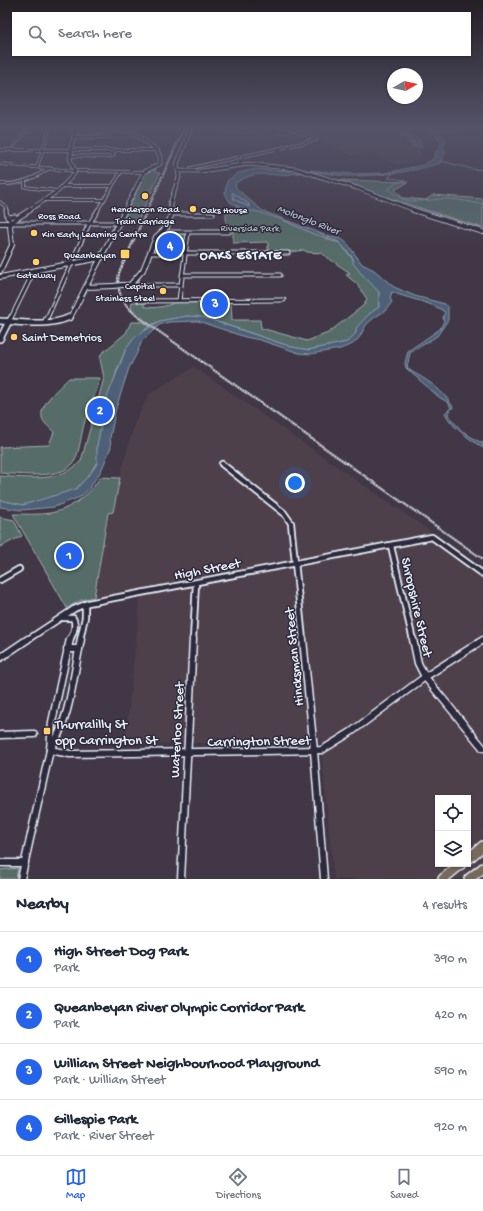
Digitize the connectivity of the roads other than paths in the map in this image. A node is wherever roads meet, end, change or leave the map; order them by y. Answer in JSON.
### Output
{"nodes":[{"id":1,"x":48,"y":169,"type":"edge"},
{"id":2,"x":58,"y":169,"type":"edge"},
{"id":3,"x":150,"y":169,"type":"edge"},
{"id":4,"x":217,"y":169,"type":"edge"},
{"id":5,"x":291,"y":169,"type":"edge"},
{"id":6,"x":75,"y":170,"type":"junction"},
{"id":7,"x":179,"y":171,"type":"joint"},
{"id":8,"x":121,"y":172,"type":"junction"},
{"id":9,"x":144,"y":172,"type":"junction"},
{"id":10,"x":65,"y":184,"type":"junction"},
{"id":11,"x":0,"y":185,"type":"edge"},
{"id":12,"x":11,"y":185,"type":"junction"},
{"id":13,"x":25,"y":185,"type":"junction"},
{"id":14,"x":17,"y":186,"type":"dead end"},
{"id":15,"x":112,"y":186,"type":"junction"},
{"id":16,"x":21,"y":187,"type":"dead end"},
{"id":17,"x":58,"y":191,"type":"junction"},
{"id":18,"x":46,"y":200,"type":"junction"},
{"id":19,"x":104,"y":200,"type":"junction"},
{"id":20,"x":0,"y":202,"type":"edge"},
{"id":21,"x":30,"y":210,"type":"junction"},
{"id":22,"x":172,"y":214,"type":"junction"},
{"id":23,"x":213,"y":214,"type":"dead end"},
{"id":24,"x":9,"y":221,"type":"junction"},
{"id":25,"x":0,"y":223,"type":"edge"},
{"id":26,"x":89,"y":223,"type":"junction"},
{"id":27,"x":119,"y":223,"type":"junction"},
{"id":28,"x":162,"y":232,"type":"junction"},
{"id":29,"x":229,"y":232,"type":"dead end"},
{"id":30,"x":483,"y":232,"type":"edge"},
{"id":31,"x":188,"y":233,"type":"junction"},
{"id":32,"x":150,"y":253,"type":"junction"},
{"id":33,"x":185,"y":253,"type":"junction"},
{"id":34,"x":288,"y":253,"type":"dead end"},
{"id":35,"x":100,"y":258,"type":"junction"},
{"id":36,"x":2,"y":261,"type":"edge"},
{"id":37,"x":72,"y":263,"type":"junction"},
{"id":38,"x":0,"y":267,"type":"edge"},
{"id":39,"x":0,"y":271,"type":"edge"},
{"id":40,"x":34,"y":271,"type":"junction"},
{"id":41,"x":182,"y":275,"type":"junction"},
{"id":42,"x":280,"y":275,"type":"dead end"},
{"id":43,"x":0,"y":276,"type":"edge"},
{"id":44,"x":130,"y":285,"type":"junction"},
{"id":45,"x":181,"y":285,"type":"junction"},
{"id":46,"x":86,"y":287,"type":"junction"},
{"id":47,"x":179,"y":300,"type":"junction"},
{"id":48,"x":284,"y":300,"type":"dead end"},
{"id":49,"x":139,"y":301,"type":"dead end"},
{"id":50,"x":0,"y":321,"type":"edge"},
{"id":51,"x":9,"y":321,"type":"junction"},
{"id":52,"x":45,"y":321,"type":"junction"},
{"id":53,"x":0,"y":339,"type":"edge"},
{"id":54,"x":222,"y":464,"type":"dead end"},
{"id":55,"x":391,"y":546,"type":"junction"},
{"id":56,"x":296,"y":563,"type":"junction"},
{"id":57,"x":19,"y":569,"type":"dead end"},
{"id":58,"x":483,"y":574,"type":"edge"},
{"id":59,"x":0,"y":580,"type":"edge"},
{"id":60,"x":196,"y":583,"type":"junction"},
{"id":61,"x":85,"y":604,"type":"junction"},
{"id":62,"x":59,"y":619,"type":"junction"},
{"id":63,"x":483,"y":640,"type":"edge"},
{"id":64,"x":68,"y":649,"type":"junction"},
{"id":65,"x":79,"y":649,"type":"junction"},
{"id":66,"x":0,"y":658,"type":"edge"},
{"id":67,"x":425,"y":677,"type":"junction"},
{"id":68,"x":34,"y":734,"type":"dead end"},
{"id":69,"x":0,"y":735,"type":"edge"},
{"id":70,"x":483,"y":748,"type":"edge"},
{"id":71,"x":50,"y":750,"type":"junction"},
{"id":72,"x":314,"y":751,"type":"junction"},
{"id":73,"x":187,"y":752,"type":"junction"},
{"id":74,"x":483,"y":846,"type":"edge"},
{"id":75,"x":471,"y":856,"type":"edge"},
{"id":76,"x":0,"y":863,"type":"edge"},
{"id":77,"x":25,"y":863,"type":"junction"},
{"id":78,"x":457,"y":867,"type":"edge"},
{"id":79,"x":483,"y":868,"type":"edge"},
{"id":80,"x":21,"y":879,"type":"edge"},
{"id":81,"x":181,"y":879,"type":"edge"},
{"id":82,"x":324,"y":879,"type":"edge"},
{"id":83,"x":443,"y":879,"type":"edge"},
{"id":84,"x":470,"y":879,"type":"edge"}],
"edges":[{"from":1,"to":13,"type":"street"},
{"from":2,"to":6,"type":"street"},
{"from":3,"to":9,"type":"street"},
{"from":4,"to":7,"type":"street"},
{"from":5,"to":30,"type":"street"},
{"from":6,"to":8,"type":"street"},
{"from":6,"to":10,"type":"street"},
{"from":7,"to":22,"type":"street"},
{"from":8,"to":9,"type":"street"},
{"from":8,"to":15,"type":"street"},
{"from":9,"to":27,"type":"street"},
{"from":10,"to":15,"type":"street"},
{"from":10,"to":17,"type":"street"},
{"from":11,"to":12,"type":"street"},
{"from":12,"to":13,"type":"street"},
{"from":12,"to":14,"type":"street"},
{"from":13,"to":16,"type":"street"},
{"from":13,"to":17,"type":"street"},
{"from":15,"to":19,"type":"street"},
{"from":17,"to":18,"type":"street"},
{"from":18,"to":19,"type":"street"},
{"from":18,"to":21,"type":"street"},
{"from":19,"to":26,"type":"street"},
{"from":20,"to":24,"type":"street"},
{"from":21,"to":24,"type":"street"},
{"from":21,"to":24,"type":"street"},
{"from":22,"to":23,"type":"street"},
{"from":22,"to":28,"type":"street"},
{"from":24,"to":25,"type":"street","name":"Ross Road"},
{"from":24,"to":26,"type":"street","name":"Ross Road"},
{"from":24,"to":36,"type":"street"},
{"from":26,"to":27,"type":"street","name":"Ross Road"},
{"from":26,"to":37,"type":"street"},
{"from":27,"to":35,"type":"street"},
{"from":28,"to":31,"type":"street"},
{"from":28,"to":32,"type":"street"},
{"from":29,"to":31,"type":"street"},
{"from":31,"to":33,"type":"street"},
{"from":32,"to":33,"type":"street"},
{"from":32,"to":44,"type":"street"},
{"from":33,"to":34,"type":"street"},
{"from":33,"to":41,"type":"street"},
{"from":35,"to":37,"type":"street"},
{"from":35,"to":46,"type":"street"},
{"from":36,"to":38,"type":"street"},
{"from":36,"to":39,"type":"street"},
{"from":37,"to":40,"type":"street"},
{"from":37,"to":52,"type":"street"},
{"from":40,"to":43,"type":"street"},
{"from":40,"to":51,"type":"street"},
{"from":41,"to":42,"type":"street"},
{"from":41,"to":45,"type":"street"},
{"from":44,"to":45,"type":"street"},
{"from":44,"to":46,"type":"street","bridge":true},
{"from":45,"to":47,"type":"street"},
{"from":46,"to":52,"type":"street"},
{"from":47,"to":48,"type":"street"},
{"from":47,"to":49,"type":"street"},
{"from":50,"to":51,"type":"street"},
{"from":51,"to":52,"type":"street"},
{"from":51,"to":53,"type":"street"},
{"from":54,"to":56,"type":"street","name":"Hincksman Street"},
{"from":55,"to":56,"type":"street","name":"High Street"},
{"from":55,"to":58,"type":"street","name":"High Street"},
{"from":55,"to":67,"type":"street","name":"Shropshire Street"},
{"from":56,"to":60,"type":"street","name":"High Street"},
{"from":56,"to":72,"type":"street","name":"Hincksman Street"},
{"from":57,"to":59,"type":"street"},
{"from":60,"to":61,"type":"street","name":"High Street"},
{"from":60,"to":73,"type":"street","name":"Waterloo Street"},
{"from":61,"to":62,"type":"street","name":"High Street"},
{"from":61,"to":65,"type":"street"},
{"from":62,"to":64,"type":"street"},
{"from":62,"to":66,"type":"street","name":"High Street"},
{"from":63,"to":67,"type":"street","name":"Carrington Street"},
{"from":64,"to":65,"type":"street"},
{"from":64,"to":71,"type":"street"},
{"from":65,"to":71,"type":"street"},
{"from":67,"to":70,"type":"street","name":"Shropshire Street"},
{"from":67,"to":72,"type":"street","name":"Carrington Street"},
{"from":68,"to":69,"type":"street"},
{"from":71,"to":73,"type":"street","name":"Carrington Street"},
{"from":71,"to":77,"type":"street"},
{"from":72,"to":73,"type":"street","name":"Carrington Street"},
{"from":72,"to":82,"type":"street","name":"Hincksman Street"},
{"from":73,"to":81,"type":"street","name":"Waterloo Street"},
{"from":74,"to":75,"type":"main road"},
{"from":76,"to":77,"type":"street"},
{"from":77,"to":80,"type":"street"},
{"from":78,"to":83,"type":"main road"},
{"from":79,"to":84,"type":"main road"}]}
